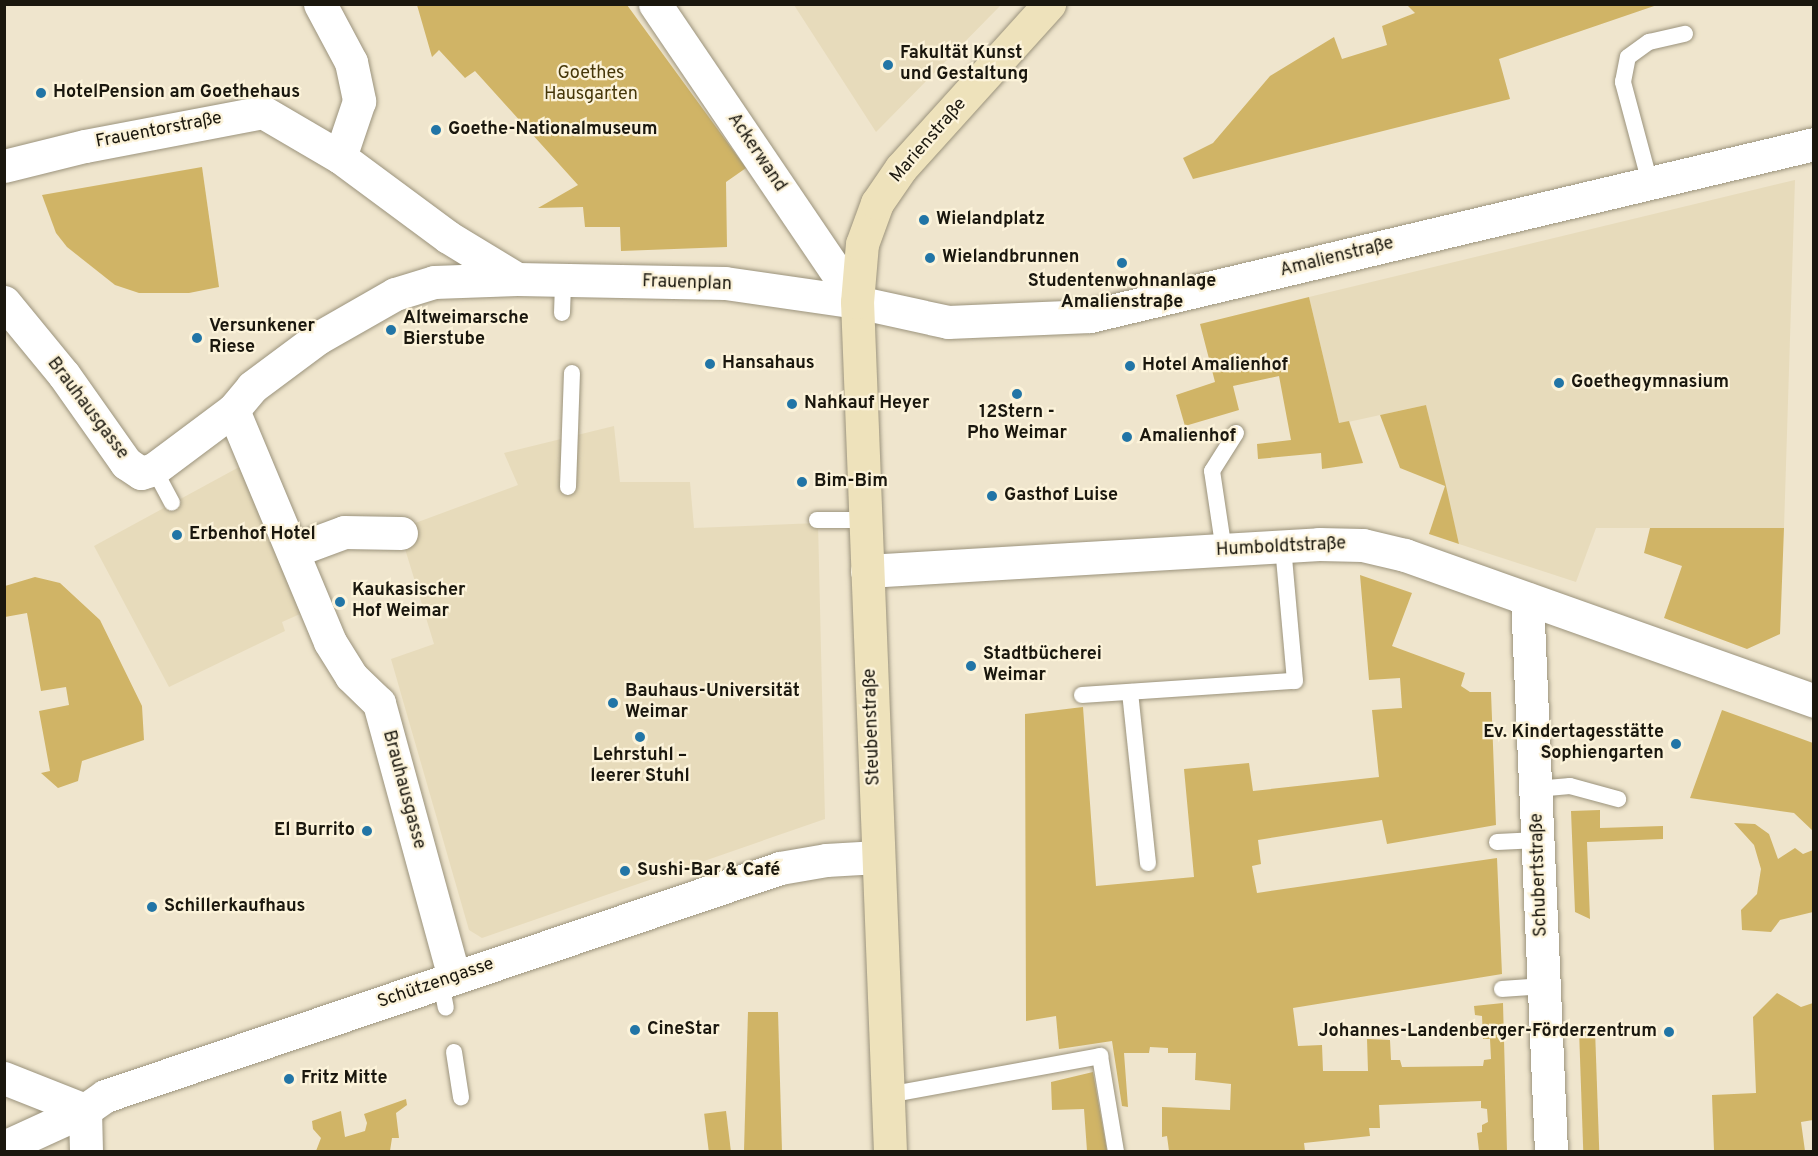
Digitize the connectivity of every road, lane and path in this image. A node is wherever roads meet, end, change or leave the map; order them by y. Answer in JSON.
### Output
{"nodes":[{"id":1,"x":320,"y":4,"type":"edge"},
{"id":2,"x":655,"y":4,"type":"edge"},
{"id":3,"x":1049,"y":4,"type":"edge"},
{"id":4,"x":1685,"y":34,"type":"dead end"},
{"id":5,"x":310,"y":138,"type":"joint"},
{"id":6,"x":1814,"y":144,"type":"edge"},
{"id":7,"x":340,"y":157,"type":"junction"},
{"id":8,"x":17,"y":164,"type":"edge"},
{"id":9,"x":1650,"y":183,"type":"junction"},
{"id":10,"x":517,"y":279,"type":"junction"},
{"id":11,"x":4,"y":302,"type":"edge"},
{"id":12,"x":857,"y":302,"type":"junction"},
{"id":13,"x":573,"y":373,"type":"dead end"},
{"id":14,"x":233,"y":410,"type":"junction"},
{"id":15,"x":1236,"y":433,"type":"dead end"},
{"id":16,"x":154,"y":469,"type":"junction"},
{"id":17,"x":568,"y":487,"type":"dead end"},
{"id":18,"x":172,"y":503,"type":"dead end"},
{"id":19,"x":817,"y":520,"type":"dead end"},
{"id":20,"x":865,"y":520,"type":"junction"},
{"id":21,"x":400,"y":533,"type":"dead end"},
{"id":22,"x":1283,"y":547,"type":"junction"},
{"id":23,"x":293,"y":551,"type":"junction"},
{"id":24,"x":1224,"y":551,"type":"junction"},
{"id":25,"x":867,"y":571,"type":"junction"},
{"id":26,"x":1527,"y":599,"type":"junction"},
{"id":27,"x":1130,"y":692,"type":"junction"},
{"id":28,"x":1082,"y":695,"type":"dead end"},
{"id":29,"x":1814,"y":701,"type":"edge"},
{"id":30,"x":1536,"y":789,"type":"junction"},
{"id":31,"x":1617,"y":799,"type":"dead end"},
{"id":32,"x":1538,"y":840,"type":"junction"},
{"id":33,"x":1497,"y":842,"type":"dead end"},
{"id":34,"x":878,"y":857,"type":"junction"},
{"id":35,"x":1148,"y":863,"type":"dead end"},
{"id":36,"x":1544,"y":986,"type":"junction"},
{"id":37,"x":1502,"y":989,"type":"dead end"},
{"id":38,"x":447,"y":990,"type":"junction"},
{"id":39,"x":454,"y":1052,"type":"dead end"},
{"id":40,"x":4,"y":1078,"type":"edge"},
{"id":41,"x":888,"y":1095,"type":"junction"},
{"id":42,"x":461,"y":1097,"type":"dead end"},
{"id":43,"x":85,"y":1110,"type":"junction"},
{"id":44,"x":4,"y":1147,"type":"edge"},
{"id":45,"x":86,"y":1152,"type":"edge"},
{"id":46,"x":890,"y":1152,"type":"edge"},
{"id":47,"x":1116,"y":1152,"type":"edge"},
{"id":48,"x":1551,"y":1152,"type":"edge"}],
"edges":[{"from":1,"to":7,"type":"street"},
{"from":2,"to":12,"type":"street","name":"Ackerwand"},
{"from":3,"to":12,"type":"street","name":"Marienstraße"},
{"from":4,"to":9,"type":"lane"},
{"from":5,"to":7,"type":"street","name":"Frauenplan"},
{"from":5,"to":8,"type":"street","name":"Frauentorstraße"},
{"from":6,"to":9,"type":"street","name":"Amalienstraße"},
{"from":7,"to":10,"type":"street","name":"Frauenplan"},
{"from":9,"to":12,"type":"street","name":"Amalienstraße"},
{"from":10,"to":12,"type":"street","name":"Frauenplan"},
{"from":10,"to":14,"type":"street","name":"Frauenplan"},
{"from":11,"to":16,"type":"street","name":"Brauhausgasse"},
{"from":12,"to":20,"type":"street","name":"Steubenstraße"},
{"from":13,"to":17,"type":"lane"},
{"from":14,"to":16,"type":"street"},
{"from":14,"to":23,"type":"street","name":"Brauhausgasse"},
{"from":15,"to":24,"type":"lane"},
{"from":16,"to":18,"type":"lane"},
{"from":19,"to":20,"type":"lane"},
{"from":20,"to":25,"type":"street","name":"Steubenstraße"},
{"from":21,"to":23,"type":"street"},
{"from":22,"to":24,"type":"street","name":"Humboldtstraße"},
{"from":22,"to":26,"type":"street","name":"Humboldtstraße"},
{"from":22,"to":27,"type":"lane"},
{"from":23,"to":38,"type":"street","name":"Brauhausgasse"},
{"from":24,"to":25,"type":"street","name":"Humboldtstraße"},
{"from":25,"to":34,"type":"street","name":"Steubenstraße"},
{"from":26,"to":29,"type":"street","name":"Humboldtstraße"},
{"from":26,"to":30,"type":"street","name":"Schubertstraße"},
{"from":27,"to":28,"type":"lane"},
{"from":27,"to":35,"type":"lane"},
{"from":30,"to":31,"type":"lane"},
{"from":30,"to":32,"type":"street","name":"Schubertstraße"},
{"from":32,"to":33,"type":"lane"},
{"from":32,"to":36,"type":"street","name":"Schubertstraße"},
{"from":34,"to":38,"type":"street","name":"Schützengasse"},
{"from":34,"to":41,"type":"street","name":"Steubenstraße"},
{"from":36,"to":37,"type":"lane"},
{"from":36,"to":48,"type":"street","name":"Schubertstraße"},
{"from":38,"to":43,"type":"street","name":"Schützengasse"},
{"from":39,"to":42,"type":"lane"},
{"from":40,"to":43,"type":"street"},
{"from":41,"to":46,"type":"street","name":"Steubenstraße"},
{"from":41,"to":47,"type":"lane"},
{"from":43,"to":44,"type":"street","name":"Schützengasse"},
{"from":43,"to":45,"type":"street"}]}
